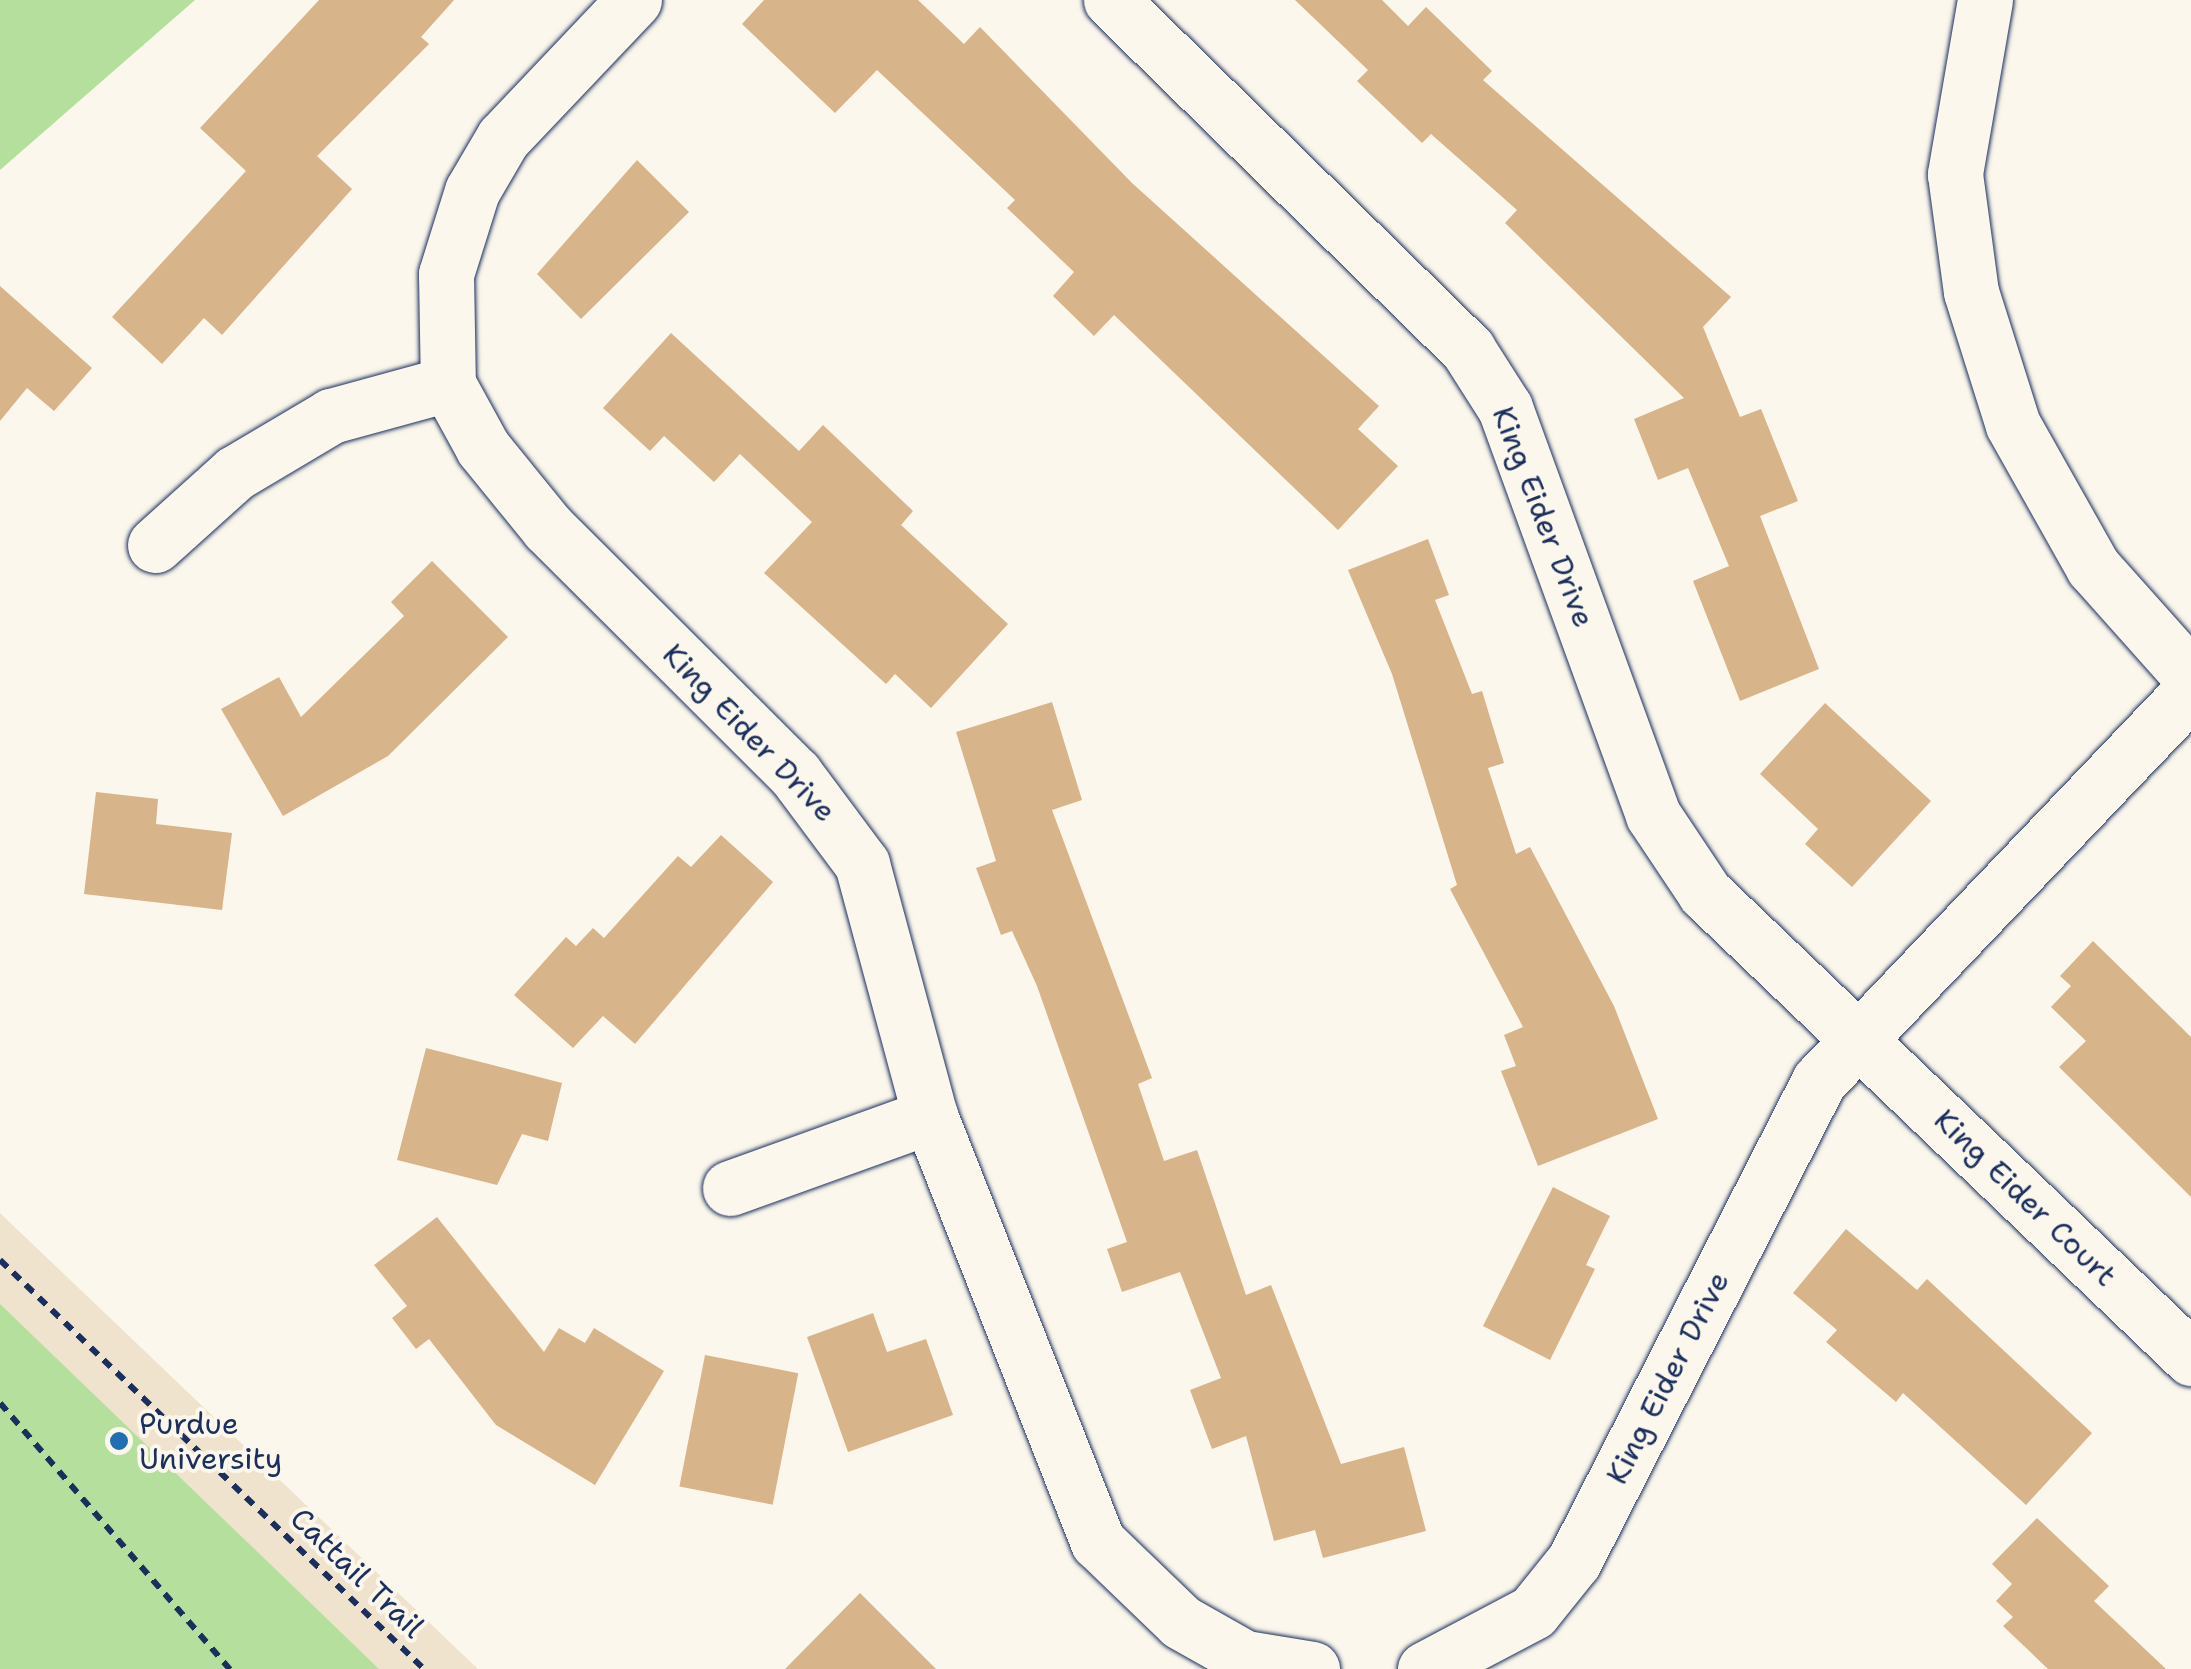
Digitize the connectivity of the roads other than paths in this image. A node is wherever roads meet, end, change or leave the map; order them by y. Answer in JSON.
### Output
{"nodes":[{"id":1,"x":634,"y":0,"type":"edge"},
{"id":2,"x":1111,"y":0,"type":"edge"},
{"id":3,"x":1985,"y":0,"type":"edge"},
{"id":4,"x":448,"y":384,"type":"junction"},
{"id":5,"x":155,"y":545,"type":"dead end"},
{"id":6,"x":2191,"y":677,"type":"edge"},
{"id":7,"x":2191,"y":691,"type":"edge"},
{"id":8,"x":1860,"y":1038,"type":"junction"},
{"id":9,"x":930,"y":1116,"type":"junction"},
{"id":10,"x":730,"y":1188,"type":"dead end"},
{"id":11,"x":2191,"y":1358,"type":"edge"},
{"id":12,"x":1312,"y":1669,"type":"edge"},
{"id":13,"x":1425,"y":1669,"type":"edge"}],
"edges":[{"from":1,"to":4,"type":"street","name":"King Eider Drive"},
{"from":2,"to":8,"type":"street","name":"King Eider Drive"},
{"from":3,"to":6,"type":"street"},
{"from":4,"to":5,"type":"street"},
{"from":4,"to":9,"type":"street","name":"King Eider Drive"},
{"from":7,"to":8,"type":"street","name":"King Eider Drive"},
{"from":8,"to":11,"type":"street","name":"King Eider Court"},
{"from":8,"to":13,"type":"street","name":"King Eider Drive"},
{"from":9,"to":10,"type":"street"},
{"from":9,"to":12,"type":"street","name":"King Eider Drive"}]}
